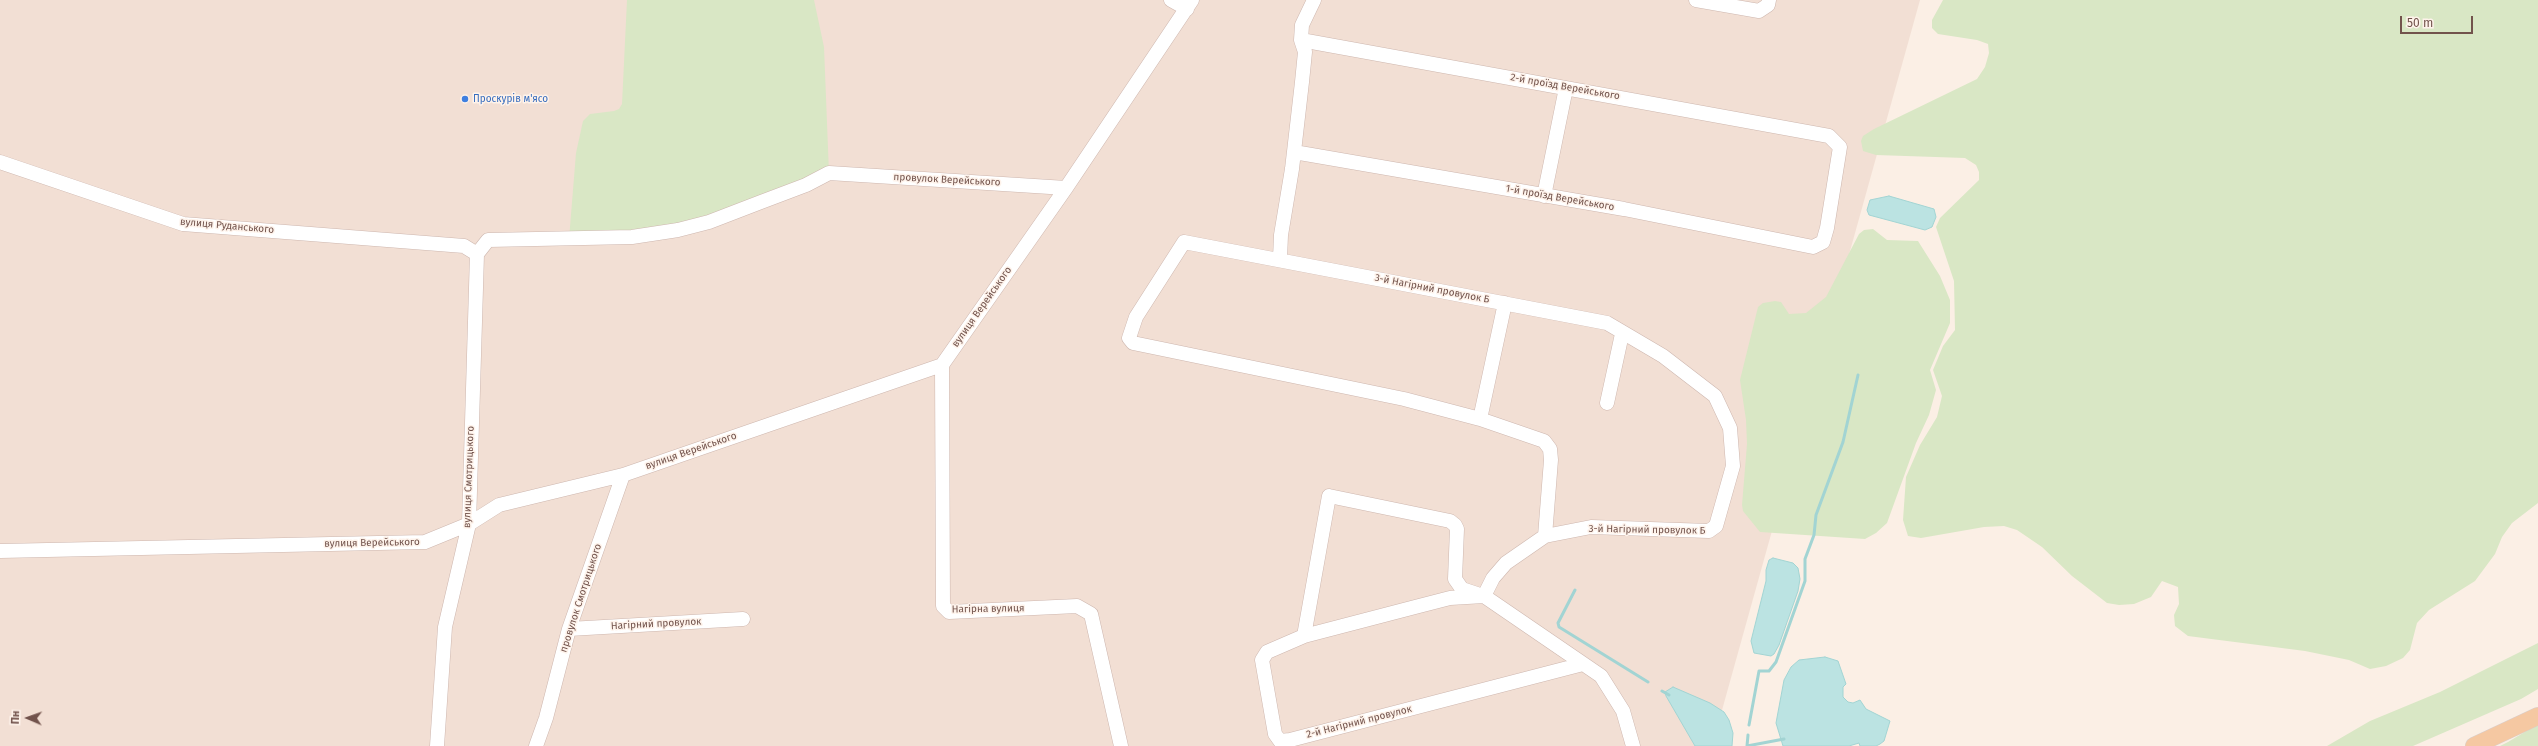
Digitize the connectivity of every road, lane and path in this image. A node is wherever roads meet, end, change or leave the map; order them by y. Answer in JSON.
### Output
{"nodes":[{"id":1,"x":1171,"y":0,"type":"edge"},
{"id":2,"x":1314,"y":0,"type":"edge"},
{"id":3,"x":1696,"y":0,"type":"edge"},
{"id":4,"x":1769,"y":0,"type":"edge"},
{"id":5,"x":1190,"y":5,"type":"edge"},
{"id":6,"x":1301,"y":40,"type":"junction"},
{"id":7,"x":1566,"y":88,"type":"junction"},
{"id":8,"x":1294,"y":152,"type":"junction"},
{"id":9,"x":0,"y":162,"type":"edge"},
{"id":10,"x":1066,"y":188,"type":"junction"},
{"id":11,"x":1544,"y":196,"type":"junction"},
{"id":12,"x":1823,"y":242,"type":"joint"},
{"id":13,"x":477,"y":254,"type":"junction"},
{"id":14,"x":1280,"y":259,"type":"junction"},
{"id":15,"x":1505,"y":303,"type":"junction"},
{"id":16,"x":1622,"y":334,"type":"junction"},
{"id":17,"x":942,"y":365,"type":"junction"},
{"id":18,"x":1607,"y":403,"type":"dead end"},
{"id":19,"x":1480,"y":419,"type":"junction"},
{"id":20,"x":623,"y":474,"type":"junction"},
{"id":21,"x":469,"y":524,"type":"junction"},
{"id":22,"x":1546,"y":536,"type":"junction"},
{"id":23,"x":0,"y":551,"type":"edge"},
{"id":24,"x":1462,"y":589,"type":"junction"},
{"id":25,"x":1484,"y":596,"type":"junction"},
{"id":26,"x":1450,"y":598,"type":"junction"},
{"id":27,"x":743,"y":619,"type":"dead end"},
{"id":28,"x":569,"y":629,"type":"junction"},
{"id":29,"x":1304,"y":636,"type":"junction"},
{"id":30,"x":1583,"y":664,"type":"junction"},
{"id":31,"x":2538,"y":716,"type":"edge"},
{"id":32,"x":437,"y":746,"type":"edge"},
{"id":33,"x":536,"y":746,"type":"edge"},
{"id":34,"x":1121,"y":746,"type":"edge"},
{"id":35,"x":1633,"y":746,"type":"edge"},
{"id":36,"x":2474,"y":746,"type":"edge"}],
"edges":[{"from":1,"to":5,"type":"street"},
{"from":2,"to":6,"type":"street"},
{"from":3,"to":4,"type":"street"},
{"from":5,"to":10,"type":"street","name":"вулиця Верейського"},
{"from":6,"to":7,"type":"street","name":"2-й проїзд Верейського"},
{"from":6,"to":8,"type":"street"},
{"from":7,"to":11,"type":"street"},
{"from":7,"to":12,"type":"street","name":"2-й проїзд Верейського"},
{"from":8,"to":11,"type":"street","name":"1-й проїзд Верейського"},
{"from":8,"to":14,"type":"street"},
{"from":9,"to":13,"type":"street","name":"вулиця Руданського"},
{"from":10,"to":13,"type":"street","name":"провулок Верейського"},
{"from":10,"to":17,"type":"street","name":"вулиця Верейського"},
{"from":11,"to":12,"type":"street","name":"1-й проїзд Верейського"},
{"from":13,"to":21,"type":"street","name":"вулиця Смотрицького"},
{"from":14,"to":15,"type":"street","name":"3-й Нагірний провулок Б"},
{"from":14,"to":19,"type":"street","name":"3-й Нагірний провулок Б"},
{"from":15,"to":16,"type":"street","name":"3-й Нагірний провулок Б"},
{"from":15,"to":19,"type":"street"},
{"from":16,"to":18,"type":"street"},
{"from":16,"to":22,"type":"street","name":"3-й Нагірний провулок Б"},
{"from":17,"to":20,"type":"street","name":"вулиця Верейського"},
{"from":17,"to":34,"type":"street","name":"Нагірна вулиця"},
{"from":19,"to":22,"type":"street","name":"3-й Нагірний провулок Б"},
{"from":20,"to":21,"type":"street","name":"вулиця Верейського"},
{"from":20,"to":28,"type":"street","name":"провулок Смотрицького"},
{"from":21,"to":23,"type":"street","name":"вулиця Верейського"},
{"from":21,"to":32,"type":"street","name":"вулиця Смотрицького"},
{"from":22,"to":25,"type":"street"},
{"from":24,"to":25,"type":"street"},
{"from":24,"to":26,"type":"street"},
{"from":24,"to":29,"type":"street"},
{"from":25,"to":26,"type":"street","name":"2-й Нагірний провулок"},
{"from":25,"to":30,"type":"street"},
{"from":26,"to":29,"type":"street","name":"2-й Нагірний провулок"},
{"from":27,"to":28,"type":"street","name":"Нагірний провулок"},
{"from":28,"to":33,"type":"street","name":"провулок Смотрицького"},
{"from":29,"to":30,"type":"street","name":"2-й Нагірний провулок"},
{"from":30,"to":35,"type":"street"},
{"from":31,"to":36,"type":"main road"}]}
